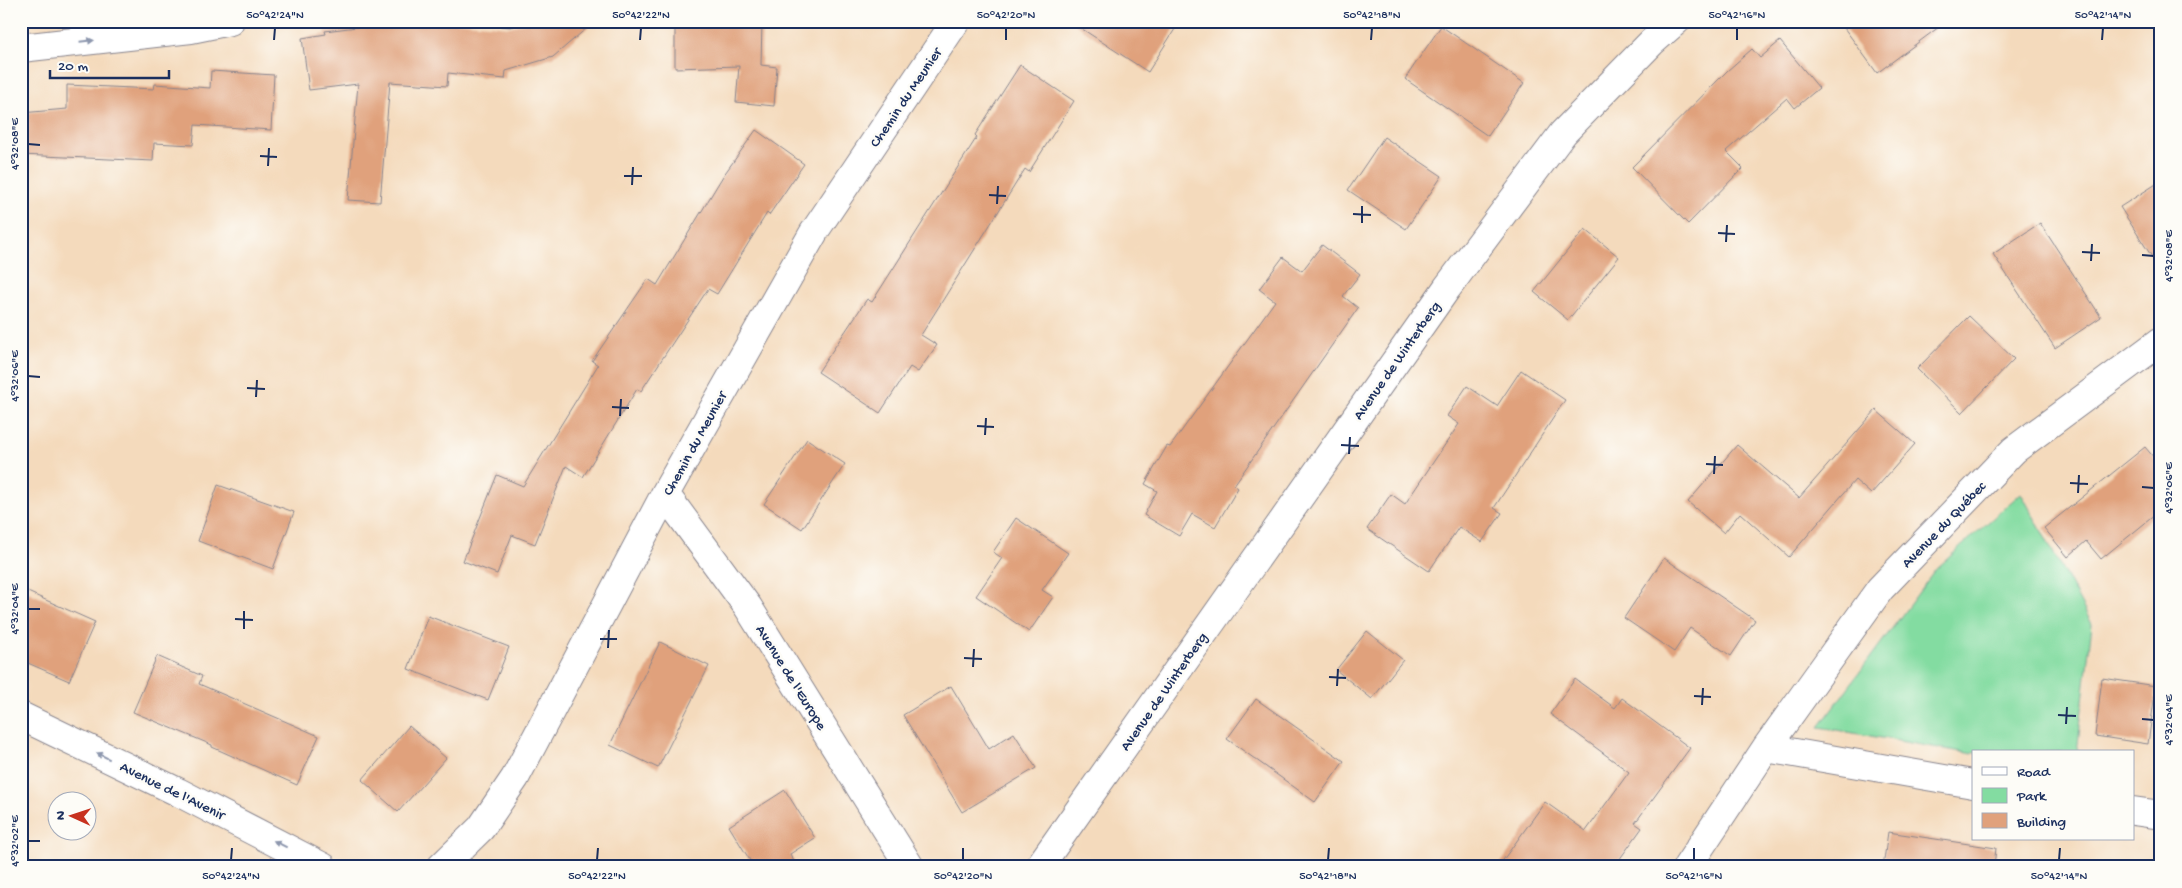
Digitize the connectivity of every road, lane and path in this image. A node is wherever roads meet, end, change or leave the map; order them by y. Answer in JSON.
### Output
{"nodes":[{"id":1,"x":230,"y":21,"type":"edge"},
{"id":2,"x":956,"y":21,"type":"edge"},
{"id":3,"x":1676,"y":21,"type":"edge"},
{"id":4,"x":21,"y":48,"type":"edge"},
{"id":5,"x":2161,"y":340,"type":"edge"},
{"id":6,"x":665,"y":494,"type":"junction"},
{"id":7,"x":21,"y":716,"type":"edge"},
{"id":8,"x":1766,"y":748,"type":"junction"},
{"id":9,"x":1972,"y":784,"type":"edge"},
{"id":10,"x":2134,"y":811,"type":"edge"},
{"id":11,"x":2161,"y":816,"type":"edge"},
{"id":12,"x":323,"y":867,"type":"edge"},
{"id":13,"x":441,"y":867,"type":"edge"},
{"id":14,"x":910,"y":867,"type":"edge"},
{"id":15,"x":1039,"y":867,"type":"edge"},
{"id":16,"x":1687,"y":867,"type":"edge"}],
"edges":[{"from":4,"to":1,"type":"street","one_way":true},
{"from":2,"to":6,"type":"street","name":"Chemin du Meunier"},
{"from":3,"to":15,"type":"street","name":"Avenue de Winterberg"},
{"from":5,"to":8,"type":"street","name":"Avenue du Québec"},
{"from":6,"to":13,"type":"street","name":"Chemin du Meunier"},
{"from":6,"to":14,"type":"street","name":"Avenue de l'Europe"},
{"from":12,"to":7,"type":"street","name":"Avenue de l'Avenir","one_way":true},
{"from":8,"to":9,"type":"street"},
{"from":8,"to":16,"type":"street","name":"Avenue du Québec"},
{"from":10,"to":11,"type":"street"}]}
